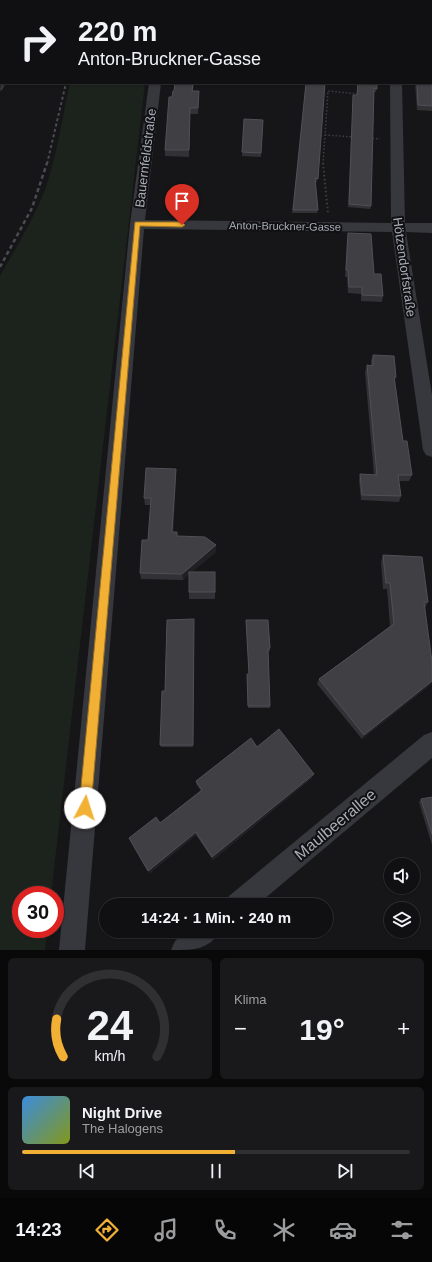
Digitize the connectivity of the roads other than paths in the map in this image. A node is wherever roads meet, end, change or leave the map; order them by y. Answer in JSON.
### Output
{"nodes":[{"id":1,"x":155,"y":84,"type":"edge"},
{"id":2,"x":396,"y":90,"type":"edge"},
{"id":3,"x":137,"y":224,"type":"junction"},
{"id":4,"x":398,"y":228,"type":"junction"},
{"id":5,"x":432,"y":228,"type":"edge"},
{"id":6,"x":432,"y":450,"type":"edge"},
{"id":7,"x":432,"y":743,"type":"edge"},
{"id":8,"x":246,"y":898,"type":"edge"},
{"id":9,"x":199,"y":938,"type":"edge"},
{"id":10,"x":72,"y":950,"type":"edge"},
{"id":11,"x":184,"y":950,"type":"edge"}],
"edges":[{"from":1,"to":3,"type":"street","name":"Bauernfeldstraße"},
{"from":2,"to":4,"type":"street","name":"Hötzendorfstraße"},
{"from":3,"to":4,"type":"street","name":"Anton-Bruckner-Gasse"},
{"from":3,"to":10,"type":"street","name":"Bauernfeldstraße"},
{"from":4,"to":5,"type":"street","name":"Anton-Bruckner-Gasse"},
{"from":4,"to":6,"type":"street","name":"Hötzendorfstraße"},
{"from":7,"to":8,"type":"street","name":"Maulbeerallee"},
{"from":9,"to":11,"type":"street"}]}
